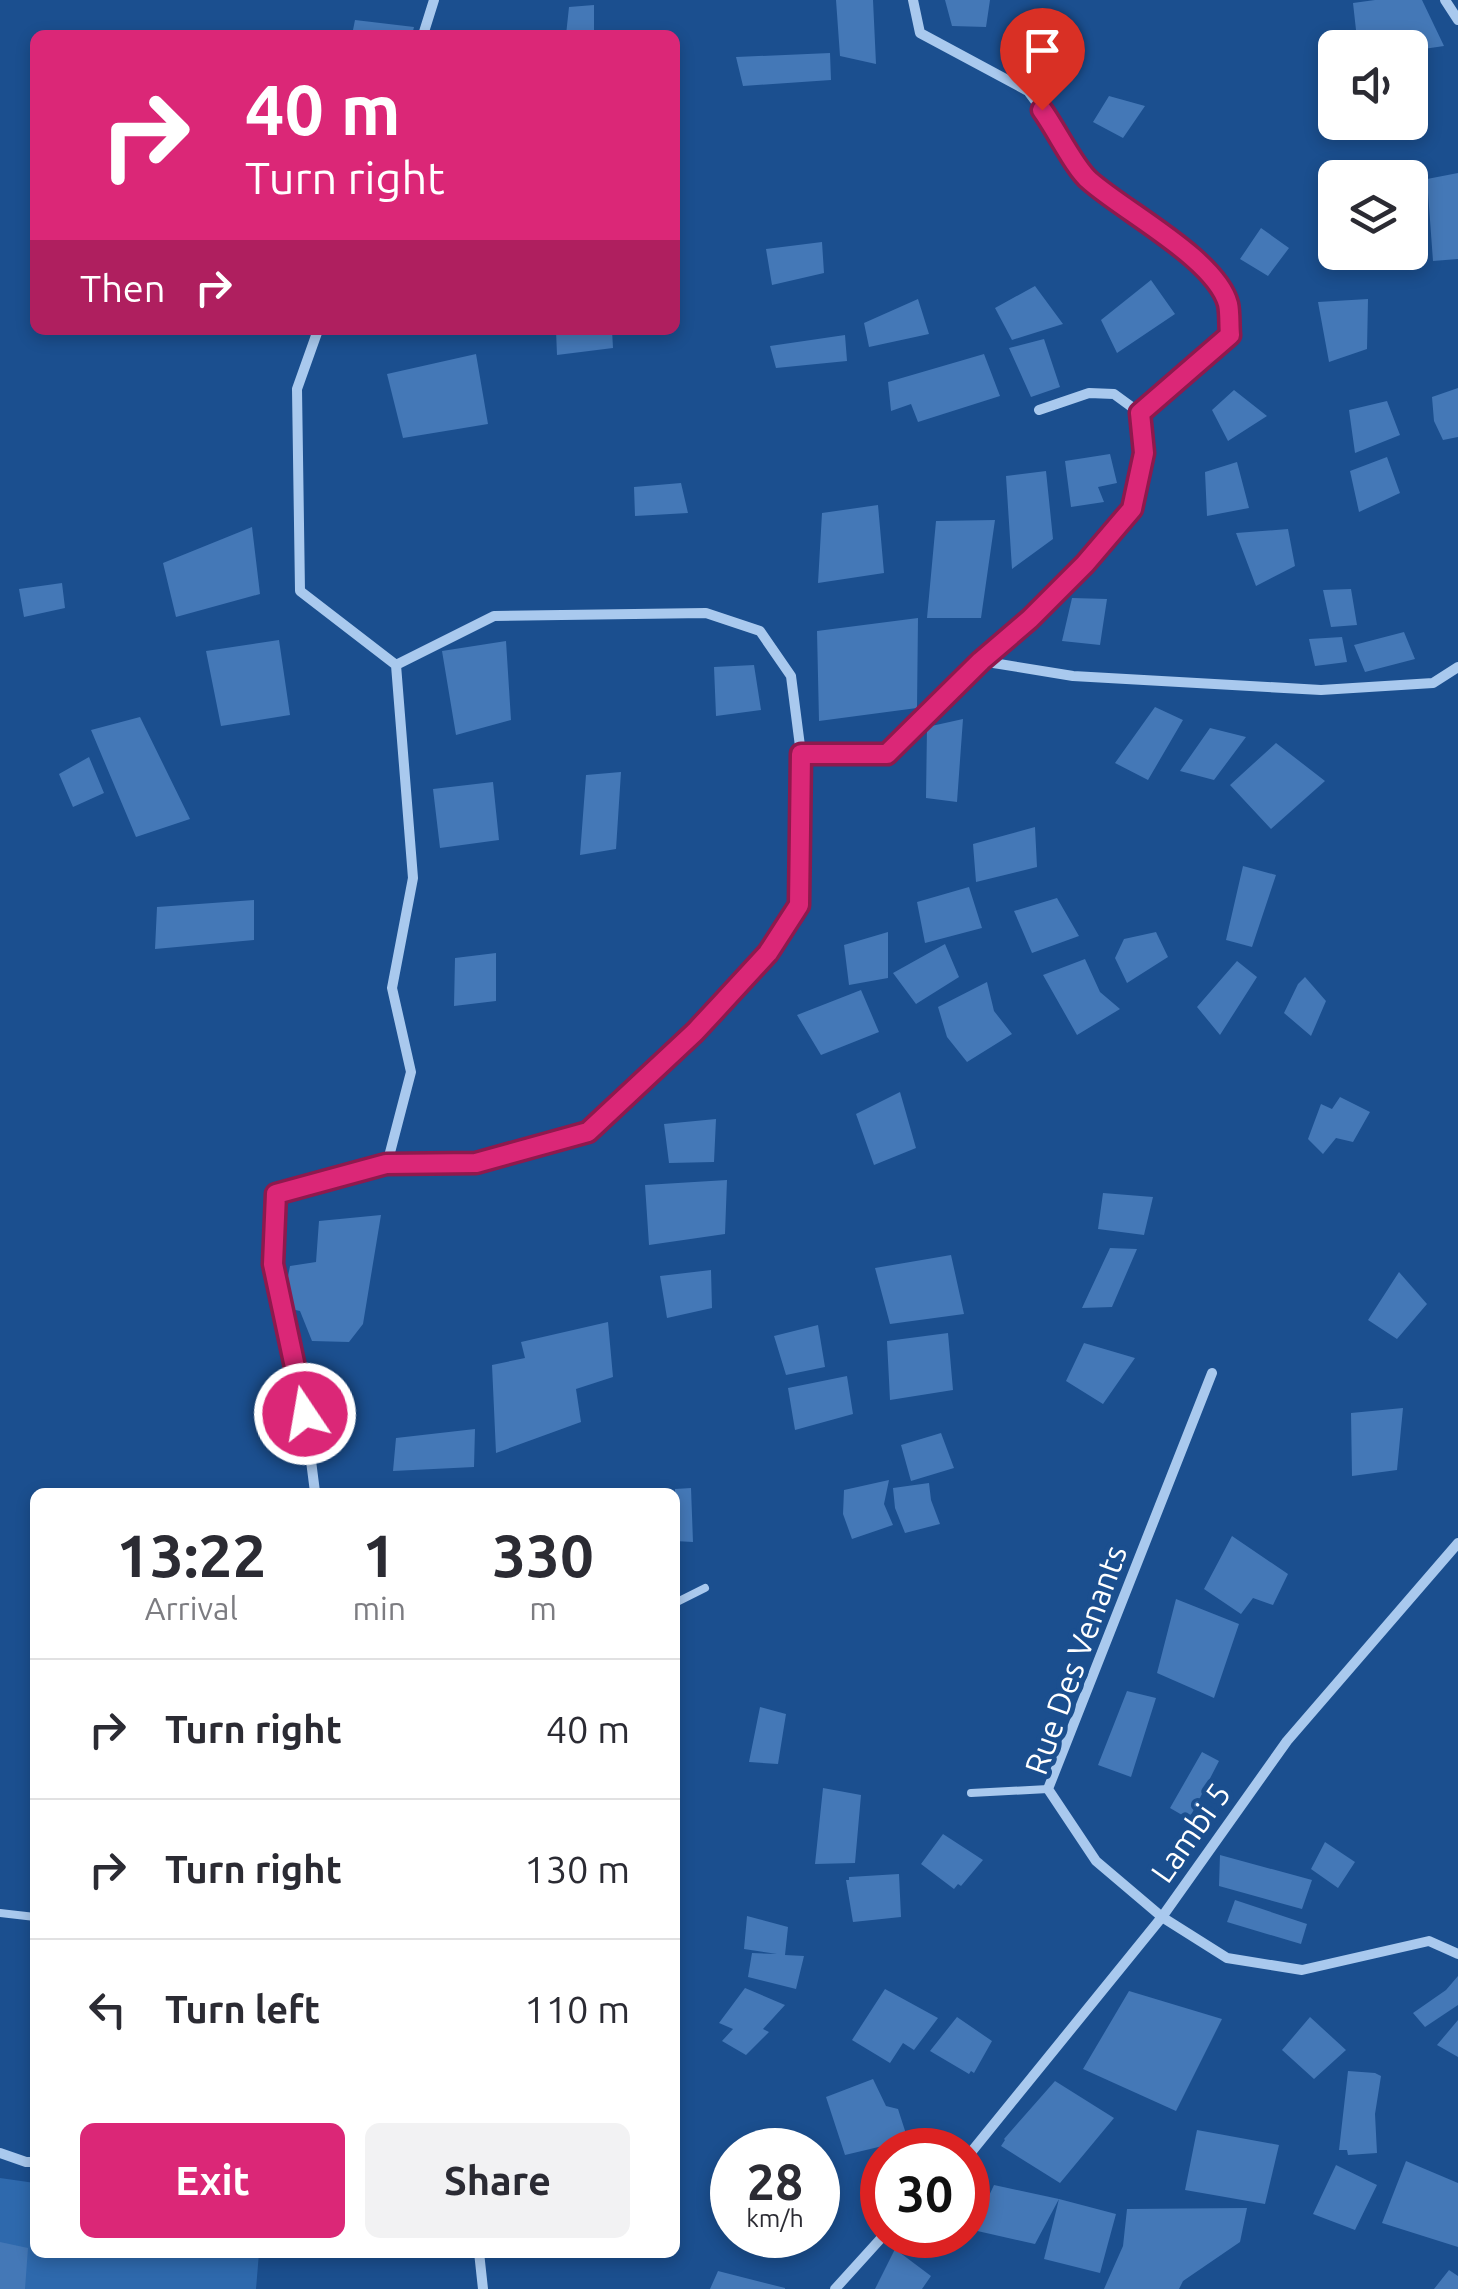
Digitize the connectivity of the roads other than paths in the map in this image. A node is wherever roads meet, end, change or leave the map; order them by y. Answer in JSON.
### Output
{"nodes":[{"id":1,"x":434,"y":0,"type":"edge"},
{"id":2,"x":914,"y":0,"type":"edge"},
{"id":3,"x":1445,"y":0,"type":"edge"},
{"id":4,"x":1458,"y":20,"type":"edge"},
{"id":5,"x":425,"y":30,"type":"edge"},
{"id":6,"x":316,"y":335,"type":"edge"},
{"id":7,"x":1039,"y":410,"type":"dead end"},
{"id":8,"x":1140,"y":413,"type":"junction"},
{"id":9,"x":981,"y":661,"type":"junction"},
{"id":10,"x":396,"y":665,"type":"junction"},
{"id":11,"x":1458,"y":667,"type":"edge"},
{"id":12,"x":801,"y":754,"type":"junction"},
{"id":13,"x":386,"y":1164,"type":"junction"},
{"id":14,"x":1212,"y":1373,"type":"dead end"},
{"id":15,"x":314,"y":1488,"type":"edge"},
{"id":16,"x":1458,"y":1543,"type":"edge"},
{"id":17,"x":705,"y":1588,"type":"dead end"},
{"id":18,"x":680,"y":1600,"type":"edge"},
{"id":19,"x":1048,"y":1789,"type":"junction"},
{"id":20,"x":971,"y":1792,"type":"dead end"},
{"id":21,"x":0,"y":1913,"type":"edge"},
{"id":22,"x":30,"y":1916,"type":"edge"},
{"id":23,"x":1162,"y":1916,"type":"junction"},
{"id":24,"x":1458,"y":1954,"type":"edge"},
{"id":25,"x":990,"y":2129,"type":"edge"},
{"id":26,"x":0,"y":2153,"type":"edge"},
{"id":27,"x":30,"y":2162,"type":"edge"},
{"id":28,"x":479,"y":2258,"type":"edge"},
{"id":29,"x":863,"y":2258,"type":"edge"},
{"id":30,"x":483,"y":2289,"type":"edge"},
{"id":31,"x":835,"y":2289,"type":"edge"}],
"edges":[{"from":1,"to":5,"type":"street"},
{"from":2,"to":8,"type":"street"},
{"from":3,"to":4,"type":"street"},
{"from":6,"to":10,"type":"street"},
{"from":7,"to":8,"type":"street"},
{"from":8,"to":9,"type":"street"},
{"from":9,"to":11,"type":"street"},
{"from":9,"to":12,"type":"lane"},
{"from":10,"to":12,"type":"street"},
{"from":10,"to":13,"type":"street"},
{"from":12,"to":13,"type":"street"},
{"from":13,"to":15,"type":"street"},
{"from":14,"to":19,"type":"street","name":"Rue Des Venants"},
{"from":16,"to":23,"type":"street","name":"Lambi 5"},
{"from":17,"to":18,"type":"lane"},
{"from":19,"to":20,"type":"lane"},
{"from":19,"to":23,"type":"street","name":"Rue Des Venants"},
{"from":21,"to":22,"type":"lane"},
{"from":23,"to":24,"type":"street","name":"Rue Des Venants"},
{"from":23,"to":25,"type":"street","name":"Lambi 5"},
{"from":26,"to":27,"type":"street"},
{"from":28,"to":30,"type":"street"},
{"from":29,"to":31,"type":"street"}]}
